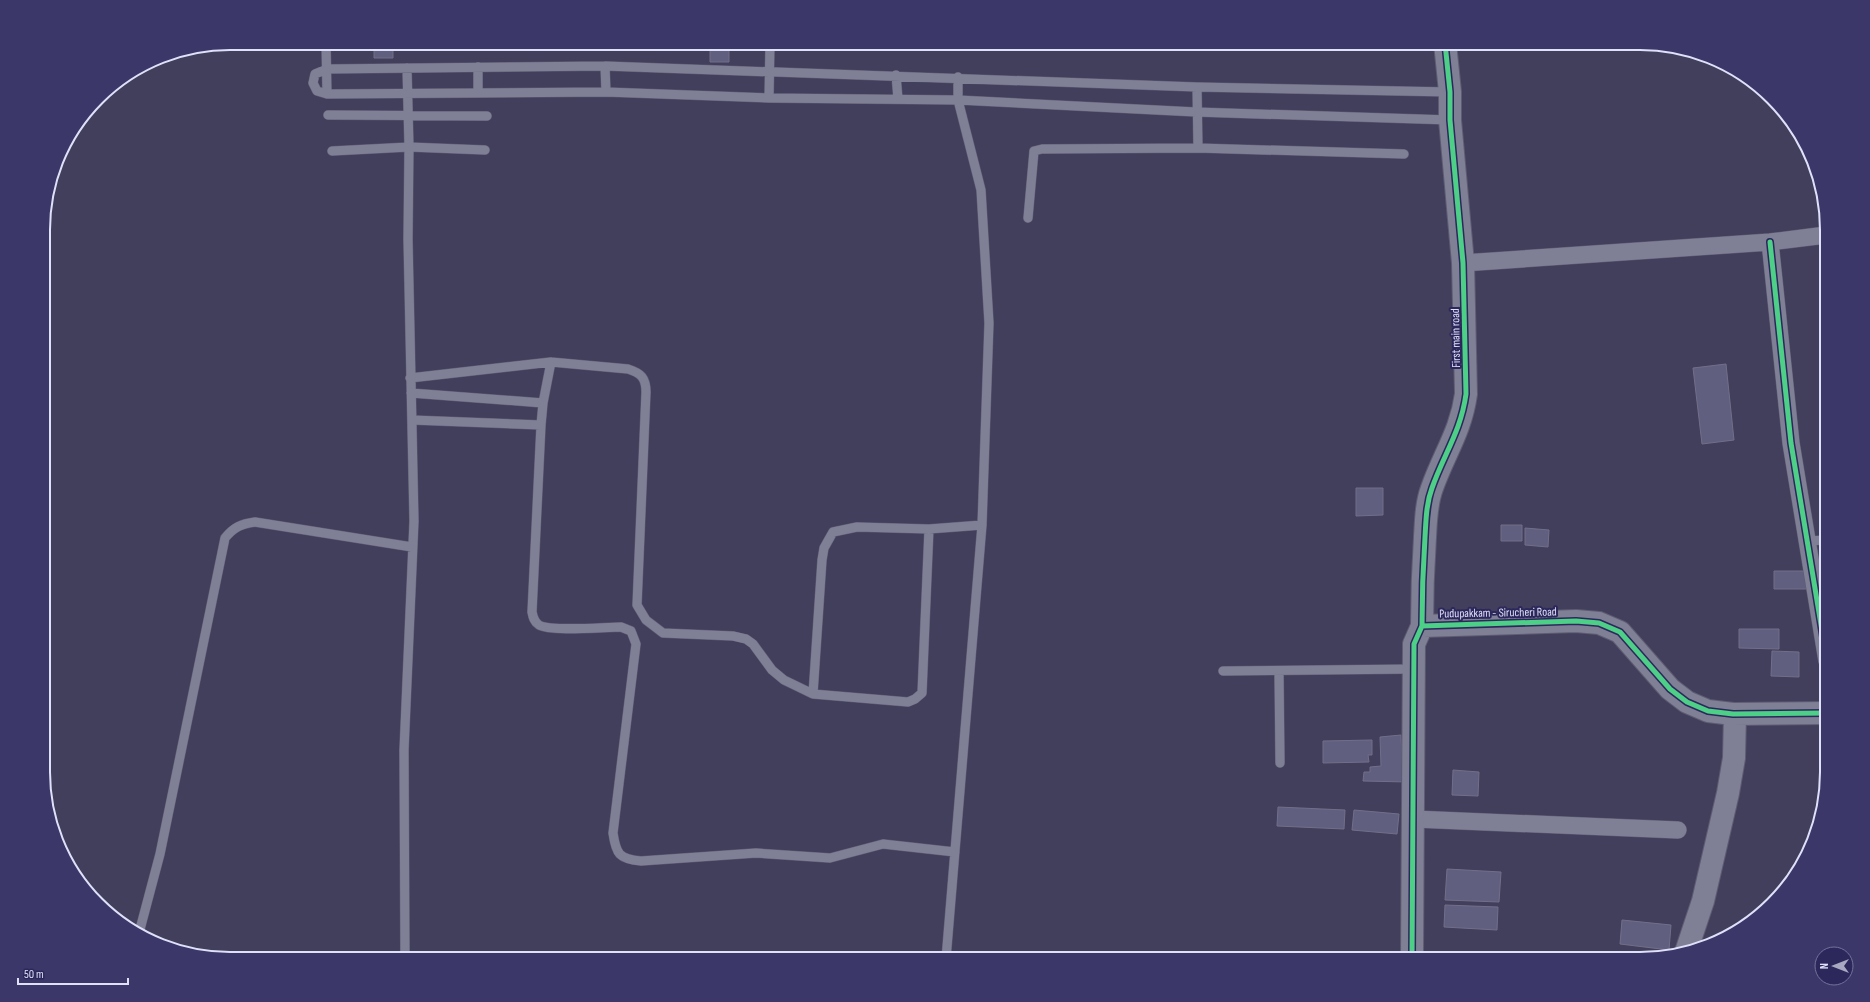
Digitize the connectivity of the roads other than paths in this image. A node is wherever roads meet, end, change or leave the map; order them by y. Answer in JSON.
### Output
{"nodes":[{"id":1,"x":326,"y":50,"type":"edge"},
{"id":2,"x":770,"y":50,"type":"edge"},
{"id":3,"x":1446,"y":50,"type":"edge"},
{"id":4,"x":605,"y":66,"type":"junction"},
{"id":5,"x":478,"y":67,"type":"junction"},
{"id":6,"x":407,"y":68,"type":"junction"},
{"id":7,"x":326,"y":69,"type":"junction"},
{"id":8,"x":769,"y":72,"type":"junction"},
{"id":9,"x":896,"y":76,"type":"junction"},
{"id":10,"x":958,"y":77,"type":"junction"},
{"id":11,"x":1197,"y":87,"type":"junction"},
{"id":12,"x":478,"y":92,"type":"junction"},
{"id":13,"x":606,"y":92,"type":"junction"},
{"id":14,"x":1450,"y":92,"type":"junction"},
{"id":15,"x":408,"y":93,"type":"junction"},
{"id":16,"x":326,"y":94,"type":"junction"},
{"id":17,"x":769,"y":98,"type":"junction"},
{"id":18,"x":898,"y":100,"type":"junction"},
{"id":19,"x":958,"y":100,"type":"junction"},
{"id":20,"x":1196,"y":112,"type":"junction"},
{"id":21,"x":328,"y":115,"type":"dead end"},
{"id":22,"x":408,"y":116,"type":"junction"},
{"id":23,"x":487,"y":116,"type":"dead end"},
{"id":24,"x":1450,"y":120,"type":"junction"},
{"id":25,"x":409,"y":147,"type":"junction"},
{"id":26,"x":1198,"y":148,"type":"junction"},
{"id":27,"x":485,"y":150,"type":"dead end"},
{"id":28,"x":332,"y":151,"type":"dead end"},
{"id":29,"x":1404,"y":154,"type":"dead end"},
{"id":30,"x":1028,"y":218,"type":"dead end"},
{"id":31,"x":1820,"y":236,"type":"edge"},
{"id":32,"x":1770,"y":242,"type":"junction"},
{"id":33,"x":1463,"y":263,"type":"junction"},
{"id":34,"x":551,"y":362,"type":"junction"},
{"id":35,"x":410,"y":378,"type":"junction"},
{"id":36,"x":411,"y":393,"type":"junction"},
{"id":37,"x":543,"y":403,"type":"junction"},
{"id":38,"x":412,"y":420,"type":"junction"},
{"id":39,"x":541,"y":425,"type":"junction"},
{"id":40,"x":982,"y":525,"type":"junction"},
{"id":41,"x":928,"y":529,"type":"junction"},
{"id":42,"x":1820,"y":540,"type":"edge"},
{"id":43,"x":1808,"y":541,"type":"junction"},
{"id":44,"x":412,"y":547,"type":"junction"},
{"id":45,"x":1820,"y":617,"type":"edge"},
{"id":46,"x":1422,"y":626,"type":"junction"},
{"id":47,"x":1414,"y":669,"type":"junction"},
{"id":48,"x":1223,"y":671,"type":"dead end"},
{"id":49,"x":1279,"y":672,"type":"junction"},
{"id":50,"x":813,"y":694,"type":"junction"},
{"id":51,"x":1820,"y":713,"type":"edge"},
{"id":52,"x":1742,"y":714,"type":"junction"},
{"id":53,"x":1280,"y":763,"type":"dead end"},
{"id":54,"x":1414,"y":820,"type":"junction"},
{"id":55,"x":1678,"y":830,"type":"dead end"},
{"id":56,"x":955,"y":852,"type":"junction"},
{"id":57,"x":140,"y":928,"type":"edge"},
{"id":58,"x":1705,"y":939,"type":"edge"},
{"id":59,"x":1688,"y":945,"type":"edge"},
{"id":60,"x":405,"y":952,"type":"edge"},
{"id":61,"x":947,"y":952,"type":"edge"},
{"id":62,"x":1412,"y":952,"type":"edge"}],
"edges":[{"from":1,"to":7,"type":"lane"},
{"from":2,"to":8,"type":"lane"},
{"from":3,"to":14,"type":"street","name":"First main road"},
{"from":4,"to":5,"type":"lane"},
{"from":4,"to":8,"type":"lane"},
{"from":4,"to":13,"type":"lane"},
{"from":5,"to":6,"type":"lane"},
{"from":5,"to":12,"type":"lane"},
{"from":6,"to":7,"type":"lane"},
{"from":6,"to":15,"type":"lane"},
{"from":7,"to":16,"type":"lane"},
{"from":7,"to":16,"type":"lane"},
{"from":8,"to":9,"type":"lane"},
{"from":8,"to":17,"type":"lane"},
{"from":9,"to":10,"type":"lane"},
{"from":9,"to":18,"type":"lane"},
{"from":10,"to":11,"type":"lane"},
{"from":10,"to":19,"type":"lane"},
{"from":11,"to":14,"type":"lane"},
{"from":11,"to":20,"type":"lane"},
{"from":12,"to":13,"type":"lane"},
{"from":12,"to":15,"type":"lane"},
{"from":13,"to":17,"type":"lane"},
{"from":14,"to":24,"type":"street","name":"First main road"},
{"from":15,"to":16,"type":"lane"},
{"from":15,"to":22,"type":"lane"},
{"from":17,"to":18,"type":"lane"},
{"from":18,"to":19,"type":"lane"},
{"from":19,"to":20,"type":"lane"},
{"from":19,"to":40,"type":"lane"},
{"from":20,"to":24,"type":"lane"},
{"from":20,"to":26,"type":"lane"},
{"from":21,"to":22,"type":"lane"},
{"from":22,"to":23,"type":"lane"},
{"from":22,"to":25,"type":"lane"},
{"from":24,"to":33,"type":"street","name":"First main road"},
{"from":25,"to":27,"type":"lane"},
{"from":25,"to":28,"type":"lane"},
{"from":25,"to":35,"type":"lane"},
{"from":26,"to":29,"type":"lane"},
{"from":26,"to":30,"type":"lane"},
{"from":31,"to":32,"type":"street"},
{"from":32,"to":33,"type":"street"},
{"from":32,"to":43,"type":"street"},
{"from":33,"to":46,"type":"street","name":"First main road"},
{"from":34,"to":35,"type":"lane"},
{"from":34,"to":37,"type":"lane"},
{"from":34,"to":50,"type":"lane"},
{"from":35,"to":36,"type":"lane"},
{"from":36,"to":37,"type":"lane"},
{"from":36,"to":38,"type":"lane"},
{"from":37,"to":39,"type":"lane"},
{"from":38,"to":39,"type":"lane"},
{"from":38,"to":44,"type":"lane"},
{"from":39,"to":56,"type":"lane"},
{"from":40,"to":41,"type":"lane"},
{"from":40,"to":56,"type":"lane"},
{"from":41,"to":50,"type":"lane"},
{"from":41,"to":50,"type":"lane"},
{"from":42,"to":43,"type":"lane"},
{"from":43,"to":45,"type":"street"},
{"from":44,"to":57,"type":"lane"},
{"from":44,"to":60,"type":"lane"},
{"from":46,"to":47,"type":"street"},
{"from":46,"to":52,"type":"street","name":"Pudupakkam - Sirucheri Road"},
{"from":47,"to":49,"type":"lane"},
{"from":47,"to":54,"type":"street"},
{"from":48,"to":49,"type":"lane"},
{"from":49,"to":53,"type":"lane"},
{"from":51,"to":52,"type":"street","name":"Pudupakkam - Sirucheri Road"},
{"from":52,"to":58,"type":"street"},
{"from":52,"to":59,"type":"street"},
{"from":54,"to":55,"type":"street"},
{"from":54,"to":62,"type":"street"},
{"from":56,"to":61,"type":"lane"}]}
